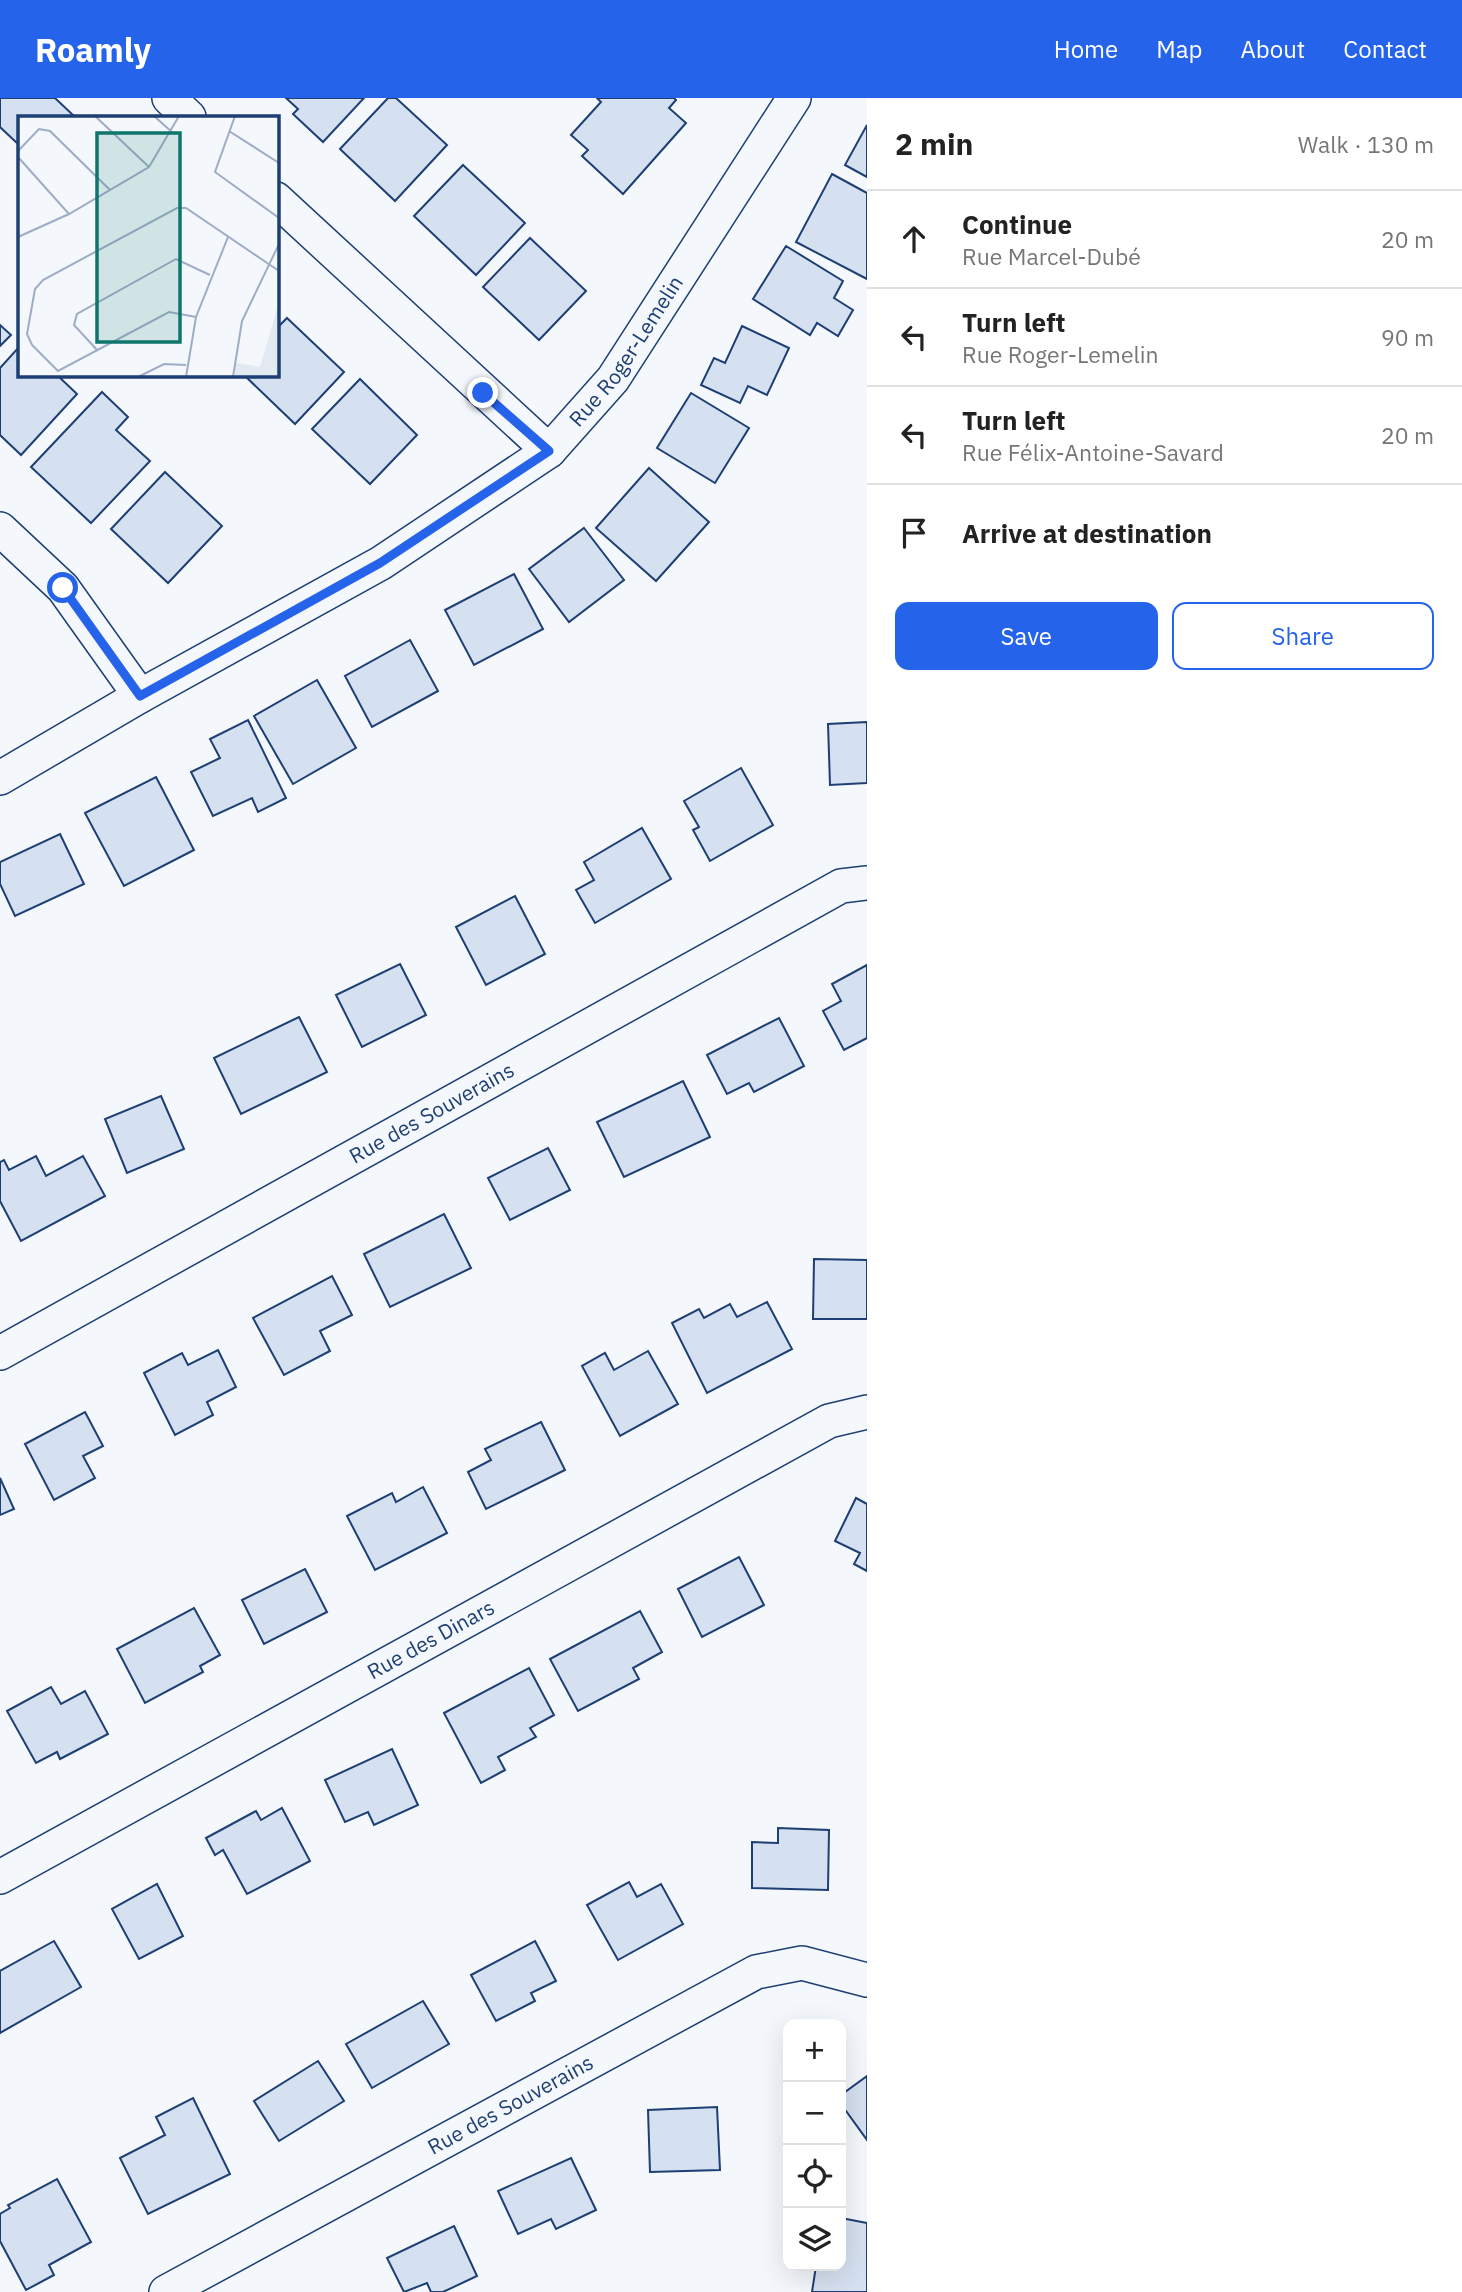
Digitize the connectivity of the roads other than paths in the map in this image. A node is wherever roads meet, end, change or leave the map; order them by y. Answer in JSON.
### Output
{"nodes":[{"id":1,"x":169,"y":98,"type":"edge"},
{"id":2,"x":791,"y":99,"type":"edge"},
{"id":3,"x":188,"y":116,"type":"edge"},
{"id":4,"x":278,"y":201,"type":"edge"},
{"id":5,"x":549,"y":451,"type":"junction"},
{"id":6,"x":0,"y":529,"type":"edge"},
{"id":7,"x":140,"y":696,"type":"junction"},
{"id":8,"x":0,"y":778,"type":"edge"},
{"id":9,"x":867,"y":883,"type":"edge"},
{"id":10,"x":0,"y":1353,"type":"edge"},
{"id":11,"x":867,"y":1412,"type":"edge"},
{"id":12,"x":0,"y":1877,"type":"edge"},
{"id":13,"x":867,"y":1980,"type":"edge"},
{"id":14,"x":166,"y":2292,"type":"edge"}],
"edges":[{"from":1,"to":3,"type":"street"},
{"from":2,"to":5,"type":"street","name":"Rue Roger-Lemelin"},
{"from":4,"to":5,"type":"street"},
{"from":5,"to":7,"type":"street","name":"Rue Roger-Lemelin"},
{"from":6,"to":7,"type":"street"},
{"from":7,"to":8,"type":"street","name":"Rue Roger-Lemelin"},
{"from":9,"to":10,"type":"street","name":"Rue des Souverains"},
{"from":11,"to":12,"type":"street","name":"Rue des Dinars"},
{"from":13,"to":14,"type":"street","name":"Rue des Souverains"}]}
